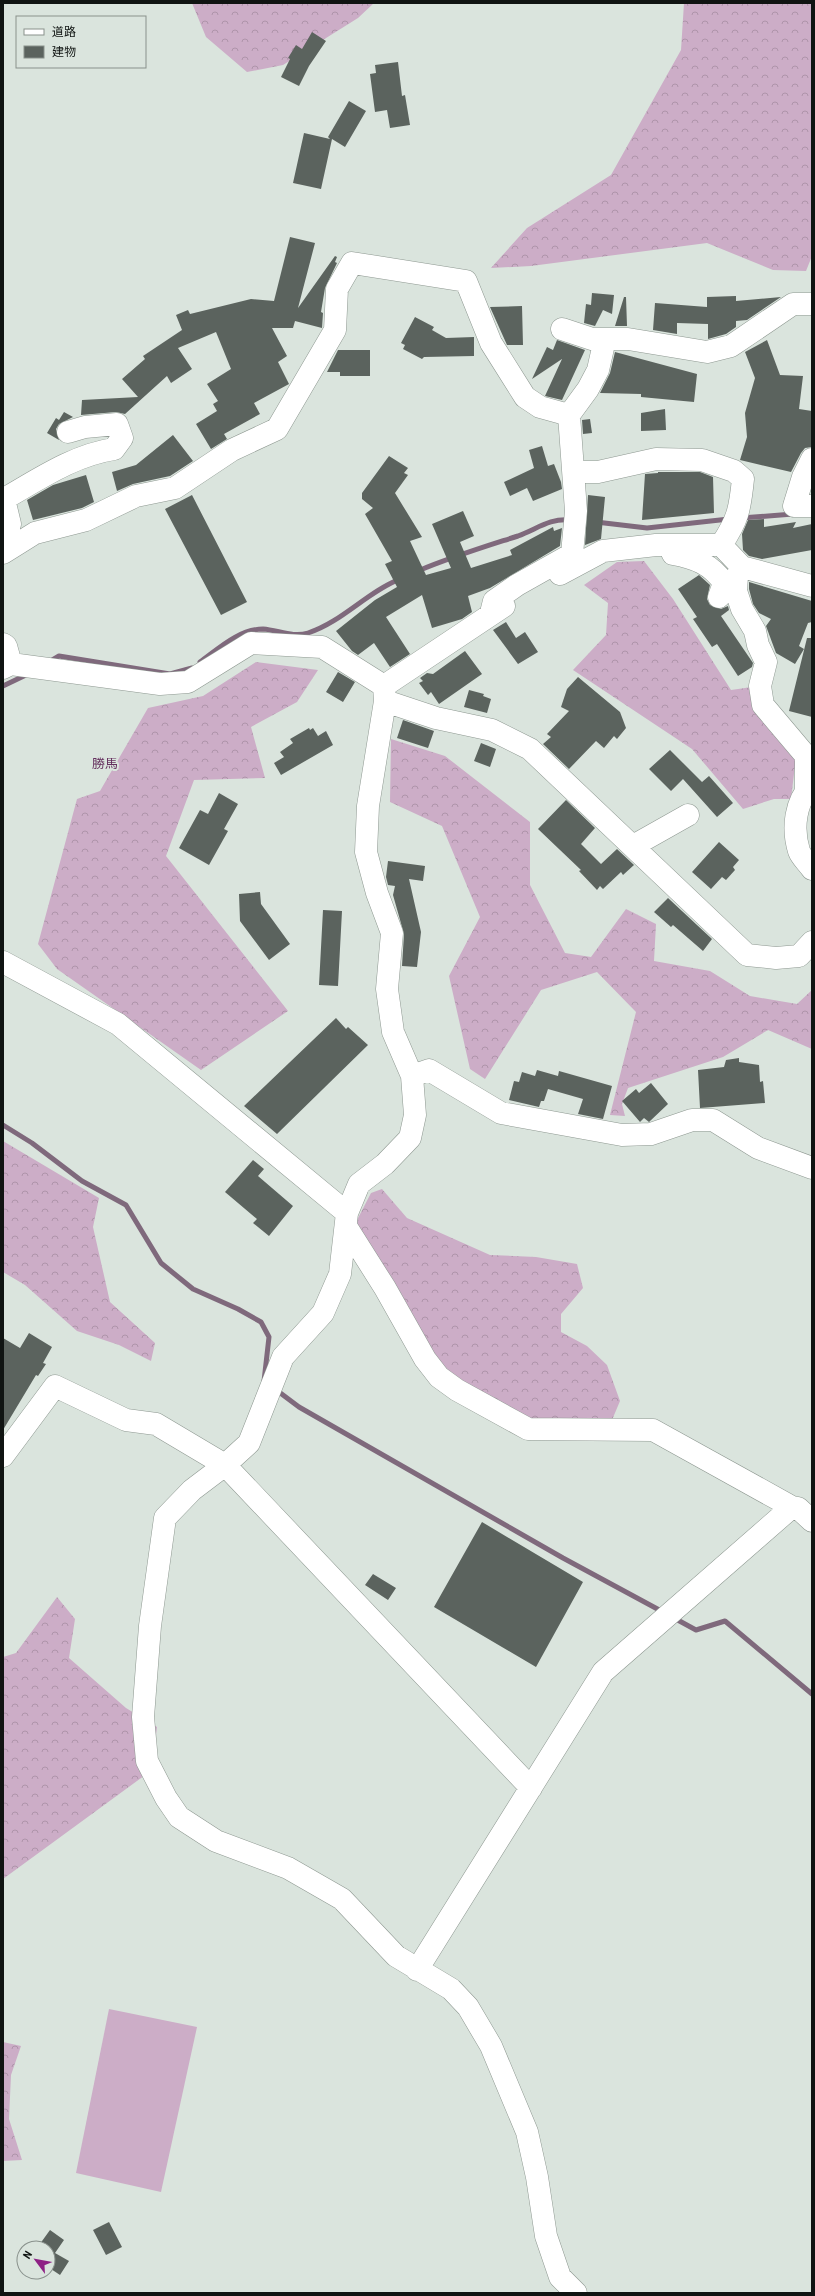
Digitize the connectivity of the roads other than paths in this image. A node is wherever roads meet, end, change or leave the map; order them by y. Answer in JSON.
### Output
{"nodes":[{"id":1,"x":812,"y":304,"type":"edge"},
{"id":2,"x":562,"y":329,"type":"dead end"},
{"id":3,"x":605,"y":339,"type":"junction"},
{"id":4,"x":569,"y":415,"type":"junction"},
{"id":5,"x":68,"y":432,"type":"dead end"},
{"id":6,"x":812,"y":459,"type":"edge"},
{"id":7,"x":574,"y":472,"type":"junction"},
{"id":8,"x":812,"y":506,"type":"edge"},
{"id":9,"x":668,"y":545,"type":"junction"},
{"id":10,"x":721,"y":546,"type":"junction"},
{"id":11,"x":3,"y":552,"type":"edge"},
{"id":12,"x":742,"y":567,"type":"junction"},
{"id":13,"x":812,"y":586,"type":"edge"},
{"id":14,"x":719,"y":597,"type":"dead end"},
{"id":15,"x":491,"y":613,"type":"junction"},
{"id":16,"x":6,"y":659,"type":"edge"},
{"id":17,"x":384,"y":694,"type":"junction"},
{"id":18,"x":809,"y":788,"type":"edge"},
{"id":19,"x":688,"y":815,"type":"dead end"},
{"id":20,"x":633,"y":846,"type":"junction"},
{"id":21,"x":812,"y":869,"type":"edge"},
{"id":22,"x":812,"y":942,"type":"edge"},
{"id":23,"x":3,"y":962,"type":"edge"},
{"id":24,"x":412,"y":1076,"type":"junction"},
{"id":25,"x":812,"y":1168,"type":"edge"},
{"id":26,"x":347,"y":1221,"type":"junction"},
{"id":27,"x":3,"y":1456,"type":"edge"},
{"id":28,"x":225,"y":1465,"type":"junction"},
{"id":29,"x":804,"y":1508,"type":"edge"},
{"id":30,"x":531,"y":1788,"type":"junction"},
{"id":31,"x":418,"y":1970,"type":"junction"},
{"id":32,"x":576,"y":2293,"type":"edge"}],
"edges":[{"from":1,"to":3,"type":"street"},
{"from":2,"to":3,"type":"street"},
{"from":3,"to":4,"type":"street"},
{"from":4,"to":7,"type":"street"},
{"from":4,"to":11,"type":"street"},
{"from":5,"to":11,"type":"street"},
{"from":6,"to":8,"type":"street"},
{"from":7,"to":10,"type":"street"},
{"from":7,"to":15,"type":"street"},
{"from":9,"to":10,"type":"street"},
{"from":9,"to":14,"type":"street"},
{"from":9,"to":15,"type":"street"},
{"from":10,"to":12,"type":"street"},
{"from":12,"to":13,"type":"street"},
{"from":12,"to":18,"type":"street"},
{"from":15,"to":17,"type":"street"},
{"from":16,"to":17,"type":"street"},
{"from":17,"to":20,"type":"street"},
{"from":17,"to":24,"type":"street"},
{"from":18,"to":21,"type":"street"},
{"from":19,"to":20,"type":"street"},
{"from":20,"to":22,"type":"street"},
{"from":23,"to":26,"type":"street"},
{"from":24,"to":25,"type":"street"},
{"from":24,"to":26,"type":"street"},
{"from":26,"to":28,"type":"street"},
{"from":26,"to":29,"type":"street"},
{"from":27,"to":28,"type":"street"},
{"from":28,"to":30,"type":"street"},
{"from":28,"to":31,"type":"street"},
{"from":29,"to":30,"type":"street"},
{"from":30,"to":31,"type":"street"},
{"from":31,"to":32,"type":"street"}]}
